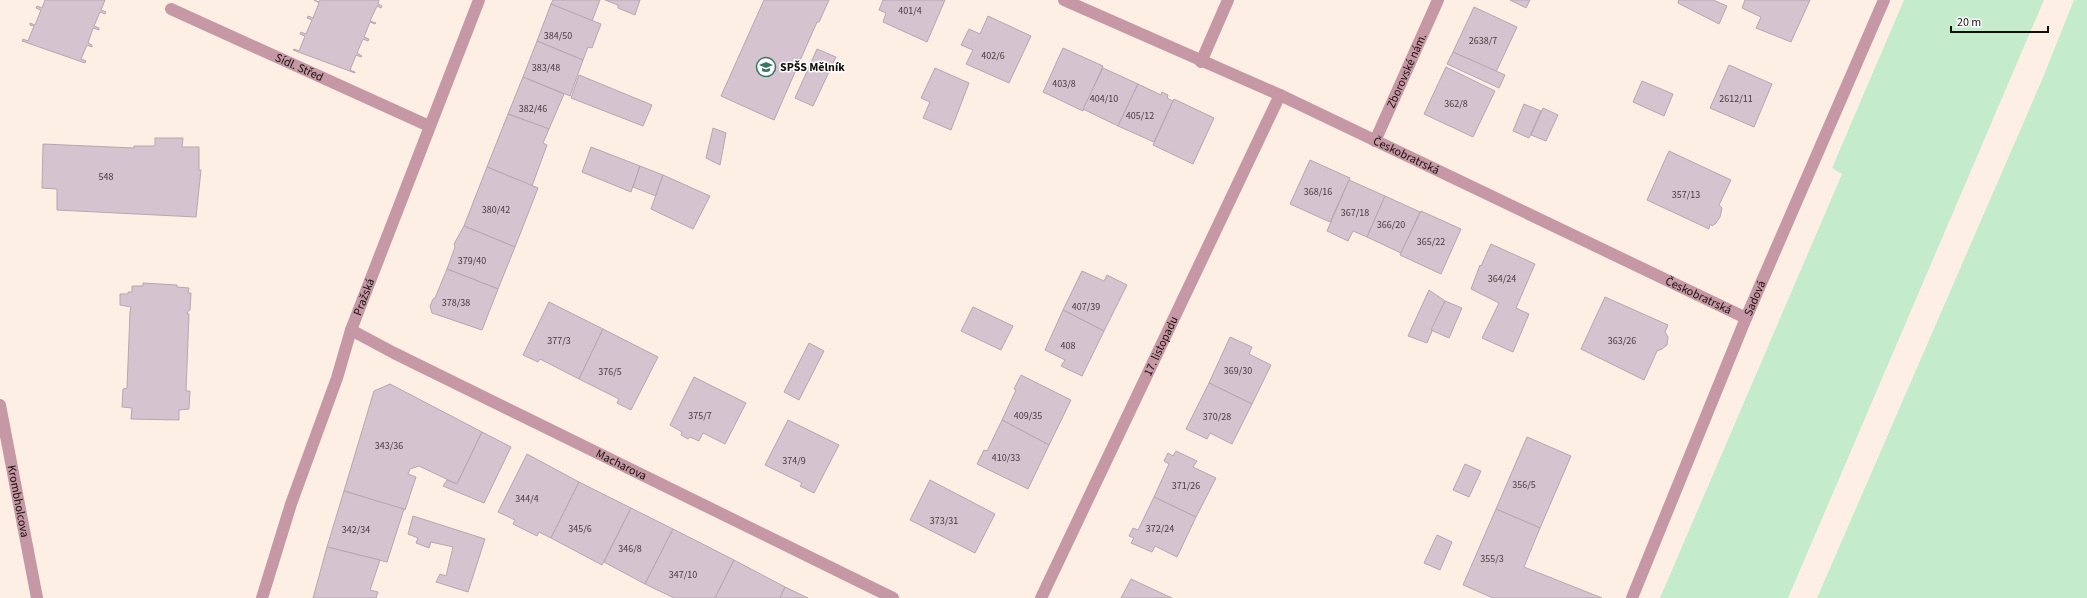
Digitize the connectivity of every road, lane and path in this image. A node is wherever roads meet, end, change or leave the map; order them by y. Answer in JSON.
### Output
{"nodes":[{"id":1,"x":479,"y":0,"type":"edge"},
{"id":2,"x":1064,"y":0,"type":"edge"},
{"id":3,"x":1228,"y":0,"type":"edge"},
{"id":4,"x":1438,"y":0,"type":"edge"},
{"id":5,"x":1884,"y":0,"type":"edge"},
{"id":6,"x":171,"y":9,"type":"dead end"},
{"id":7,"x":1201,"y":62,"type":"junction"},
{"id":8,"x":1280,"y":95,"type":"junction"},
{"id":9,"x":429,"y":126,"type":"junction"},
{"id":10,"x":1375,"y":141,"type":"junction"},
{"id":11,"x":1746,"y":318,"type":"junction"},
{"id":12,"x":351,"y":330,"type":"junction"},
{"id":13,"x":0,"y":405,"type":"edge"},
{"id":14,"x":37,"y":598,"type":"edge"},
{"id":15,"x":262,"y":598,"type":"edge"},
{"id":16,"x":893,"y":598,"type":"edge"},
{"id":17,"x":1041,"y":598,"type":"edge"},
{"id":18,"x":1632,"y":598,"type":"edge"}],
"edges":[{"from":1,"to":9,"type":"street","name":"Pražská"},
{"from":2,"to":7,"type":"street","name":"Českobratrská"},
{"from":3,"to":7,"type":"street"},
{"from":4,"to":10,"type":"street","name":"Zborovské nám."},
{"from":5,"to":11,"type":"street","name":"Sadová"},
{"from":6,"to":9,"type":"street","name":"Sídl. Střed"},
{"from":7,"to":8,"type":"street","name":"Českobratrská"},
{"from":8,"to":10,"type":"street","name":"Českobratrská"},
{"from":8,"to":17,"type":"street","name":"17. listopadu"},
{"from":9,"to":12,"type":"street","name":"Pražská"},
{"from":10,"to":11,"type":"street","name":"Českobratrská"},
{"from":11,"to":18,"type":"street","name":"Sadová"},
{"from":12,"to":15,"type":"street","name":"Pražská"},
{"from":12,"to":16,"type":"street","name":"Macharova"},
{"from":13,"to":14,"type":"street","name":"Krombholcova"}]}
